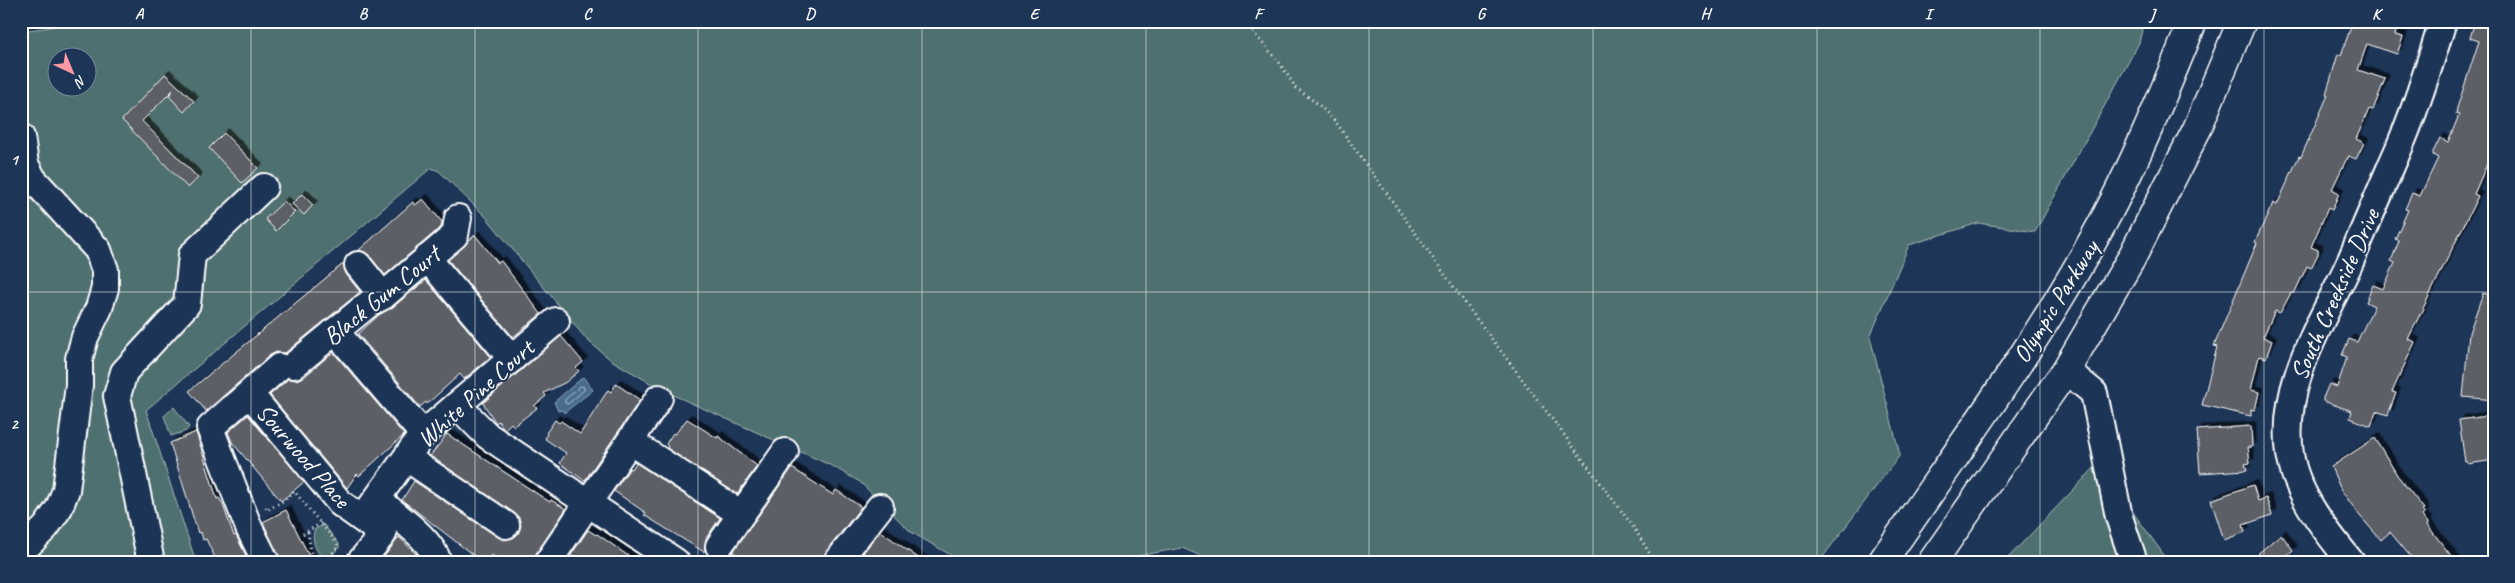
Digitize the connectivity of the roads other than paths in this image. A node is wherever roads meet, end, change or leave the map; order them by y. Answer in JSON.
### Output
{"nodes":[{"id":1,"x":2193,"y":21,"type":"edge"},
{"id":2,"x":2242,"y":21,"type":"edge"},
{"id":3,"x":2442,"y":21,"type":"edge"},
{"id":4,"x":21,"y":137,"type":"edge"},
{"id":5,"x":264,"y":187,"type":"dead end"},
{"id":6,"x":458,"y":218,"type":"dead end"},
{"id":7,"x":428,"y":258,"type":"junction"},
{"id":8,"x":358,"y":265,"type":"dead end"},
{"id":9,"x":383,"y":296,"type":"junction"},
{"id":10,"x":556,"y":321,"type":"dead end"},
{"id":11,"x":335,"y":331,"type":"junction"},
{"id":12,"x":512,"y":359,"type":"junction"},
{"id":13,"x":2066,"y":370,"type":"junction"},
{"id":14,"x":250,"y":394,"type":"junction"},
{"id":15,"x":659,"y":398,"type":"dead end"},
{"id":16,"x":457,"y":405,"type":"junction"},
{"id":17,"x":423,"y":434,"type":"junction"},
{"id":18,"x":631,"y":442,"type":"junction"},
{"id":19,"x":786,"y":452,"type":"dead end"},
{"id":20,"x":407,"y":458,"type":"junction"},
{"id":21,"x":592,"y":498,"type":"junction"},
{"id":22,"x":880,"y":507,"type":"dead end"},
{"id":23,"x":741,"y":514,"type":"junction"},
{"id":24,"x":374,"y":517,"type":"junction"},
{"id":25,"x":506,"y":525,"type":"dead end"},
{"id":26,"x":719,"y":546,"type":"dead end"},
{"id":27,"x":21,"y":552,"type":"edge"},
{"id":28,"x":556,"y":559,"type":"edge"},
{"id":29,"x":839,"y":561,"type":"edge"},
{"id":30,"x":151,"y":562,"type":"edge"},
{"id":31,"x":266,"y":562,"type":"edge"},
{"id":32,"x":360,"y":562,"type":"edge"},
{"id":33,"x":438,"y":562,"type":"edge"},
{"id":34,"x":676,"y":562,"type":"edge"},
{"id":35,"x":1882,"y":562,"type":"edge"},
{"id":36,"x":1932,"y":562,"type":"edge"},
{"id":37,"x":2134,"y":562,"type":"edge"},
{"id":38,"x":2351,"y":562,"type":"edge"}],
"edges":[{"from":1,"to":35,"type":"main road","name":"Olympic Parkway"},
{"from":2,"to":13,"type":"main road","name":"Olympic Parkway"},
{"from":3,"to":38,"type":"street","name":"South Creekside Drive"},
{"from":4,"to":27,"type":"street"},
{"from":5,"to":30,"type":"street"},
{"from":6,"to":7,"type":"street","name":"Black Gum Court"},
{"from":7,"to":9,"type":"street","name":"Black Gum Court"},
{"from":7,"to":12,"type":"street"},
{"from":8,"to":9,"type":"street"},
{"from":9,"to":11,"type":"street","name":"Black Gum Court"},
{"from":10,"to":12,"type":"street","name":"White Pine Court"},
{"from":11,"to":14,"type":"street","name":"Black Gum Court"},
{"from":11,"to":17,"type":"street"},
{"from":12,"to":16,"type":"street","name":"White Pine Court"},
{"from":13,"to":36,"type":"main road","name":"Olympic Parkway"},
{"from":13,"to":37,"type":"street"},
{"from":14,"to":24,"type":"street","name":"Sourwood Place"},
{"from":14,"to":31,"type":"street","name":"Black Gum Court"},
{"from":15,"to":18,"type":"street"},
{"from":16,"to":17,"type":"street","name":"White Pine Court"},
{"from":16,"to":21,"type":"street"},
{"from":17,"to":20,"type":"street","name":"White Pine Court"},
{"from":18,"to":21,"type":"street"},
{"from":18,"to":23,"type":"street"},
{"from":19,"to":23,"type":"street"},
{"from":20,"to":24,"type":"street","name":"White Pine Court"},
{"from":20,"to":25,"type":"street"},
{"from":21,"to":28,"type":"street"},
{"from":21,"to":34,"type":"street"},
{"from":22,"to":29,"type":"street"},
{"from":23,"to":26,"type":"street"},
{"from":24,"to":32,"type":"street","name":"White Pine Court"},
{"from":24,"to":33,"type":"street","name":"Sourwood Place"}]}
